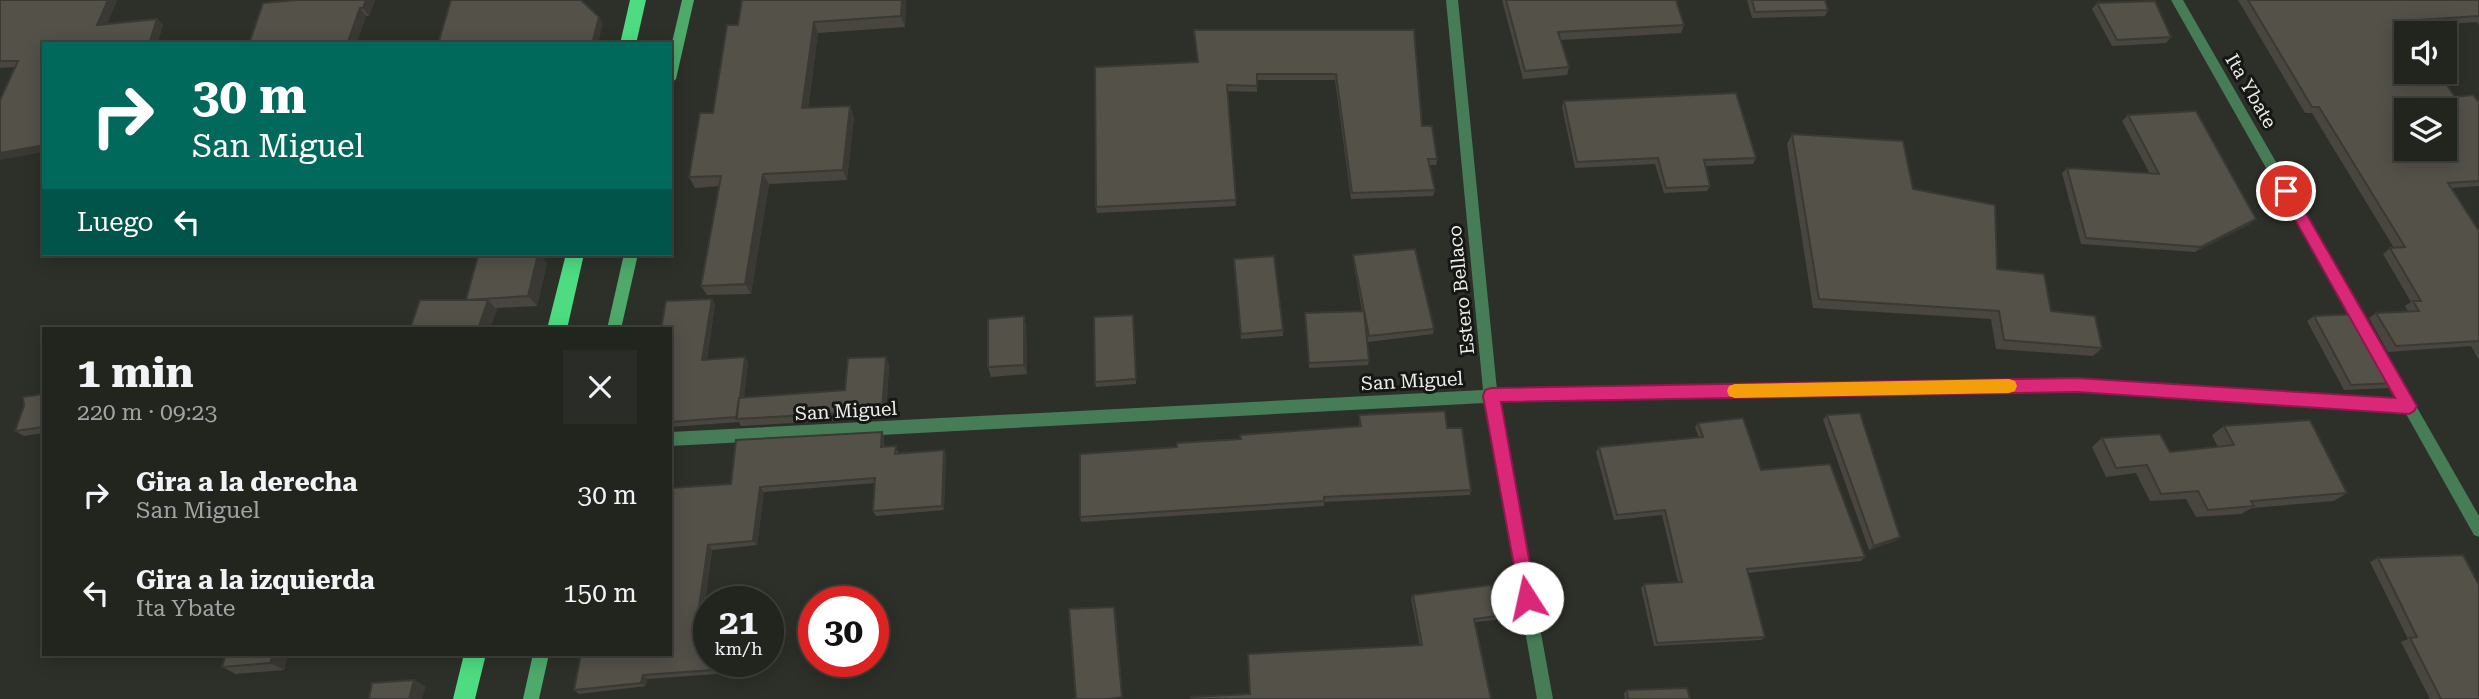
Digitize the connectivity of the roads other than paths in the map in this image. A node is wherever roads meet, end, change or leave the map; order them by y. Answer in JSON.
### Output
{"nodes":[{"id":1,"x":638,"y":0,"type":"edge"},
{"id":2,"x":688,"y":0,"type":"edge"},
{"id":3,"x":1452,"y":0,"type":"edge"},
{"id":4,"x":2177,"y":0,"type":"edge"},
{"id":5,"x":628,"y":42,"type":"edge"},
{"id":6,"x":672,"y":70,"type":"edge"},
{"id":7,"x":574,"y":256,"type":"edge"},
{"id":8,"x":631,"y":256,"type":"edge"},
{"id":9,"x":557,"y":327,"type":"edge"},
{"id":10,"x":614,"y":327,"type":"edge"},
{"id":11,"x":1491,"y":396,"type":"junction"},
{"id":12,"x":2409,"y":406,"type":"junction"},
{"id":13,"x":672,"y":439,"type":"edge"},
{"id":14,"x":2479,"y":530,"type":"edge"},
{"id":15,"x":475,"y":656,"type":"edge"},
{"id":16,"x":541,"y":656,"type":"edge"},
{"id":17,"x":464,"y":699,"type":"edge"},
{"id":18,"x":531,"y":699,"type":"edge"},
{"id":19,"x":1545,"y":699,"type":"edge"}],
"edges":[{"from":1,"to":5,"type":"highway"},
{"from":2,"to":6,"type":"main road"},
{"from":3,"to":11,"type":"street","name":"Estero Bellaco"},
{"from":4,"to":12,"type":"street","name":"Ita Ybate"},
{"from":7,"to":9,"type":"highway"},
{"from":8,"to":10,"type":"main road"},
{"from":11,"to":12,"type":"street","name":"San Miguel"},
{"from":11,"to":13,"type":"street","name":"San Miguel"},
{"from":11,"to":19,"type":"street","name":"Estero Bellaco"},
{"from":12,"to":14,"type":"street","name":"Ita Ybate"},
{"from":15,"to":17,"type":"highway"},
{"from":16,"to":18,"type":"main road"}]}
